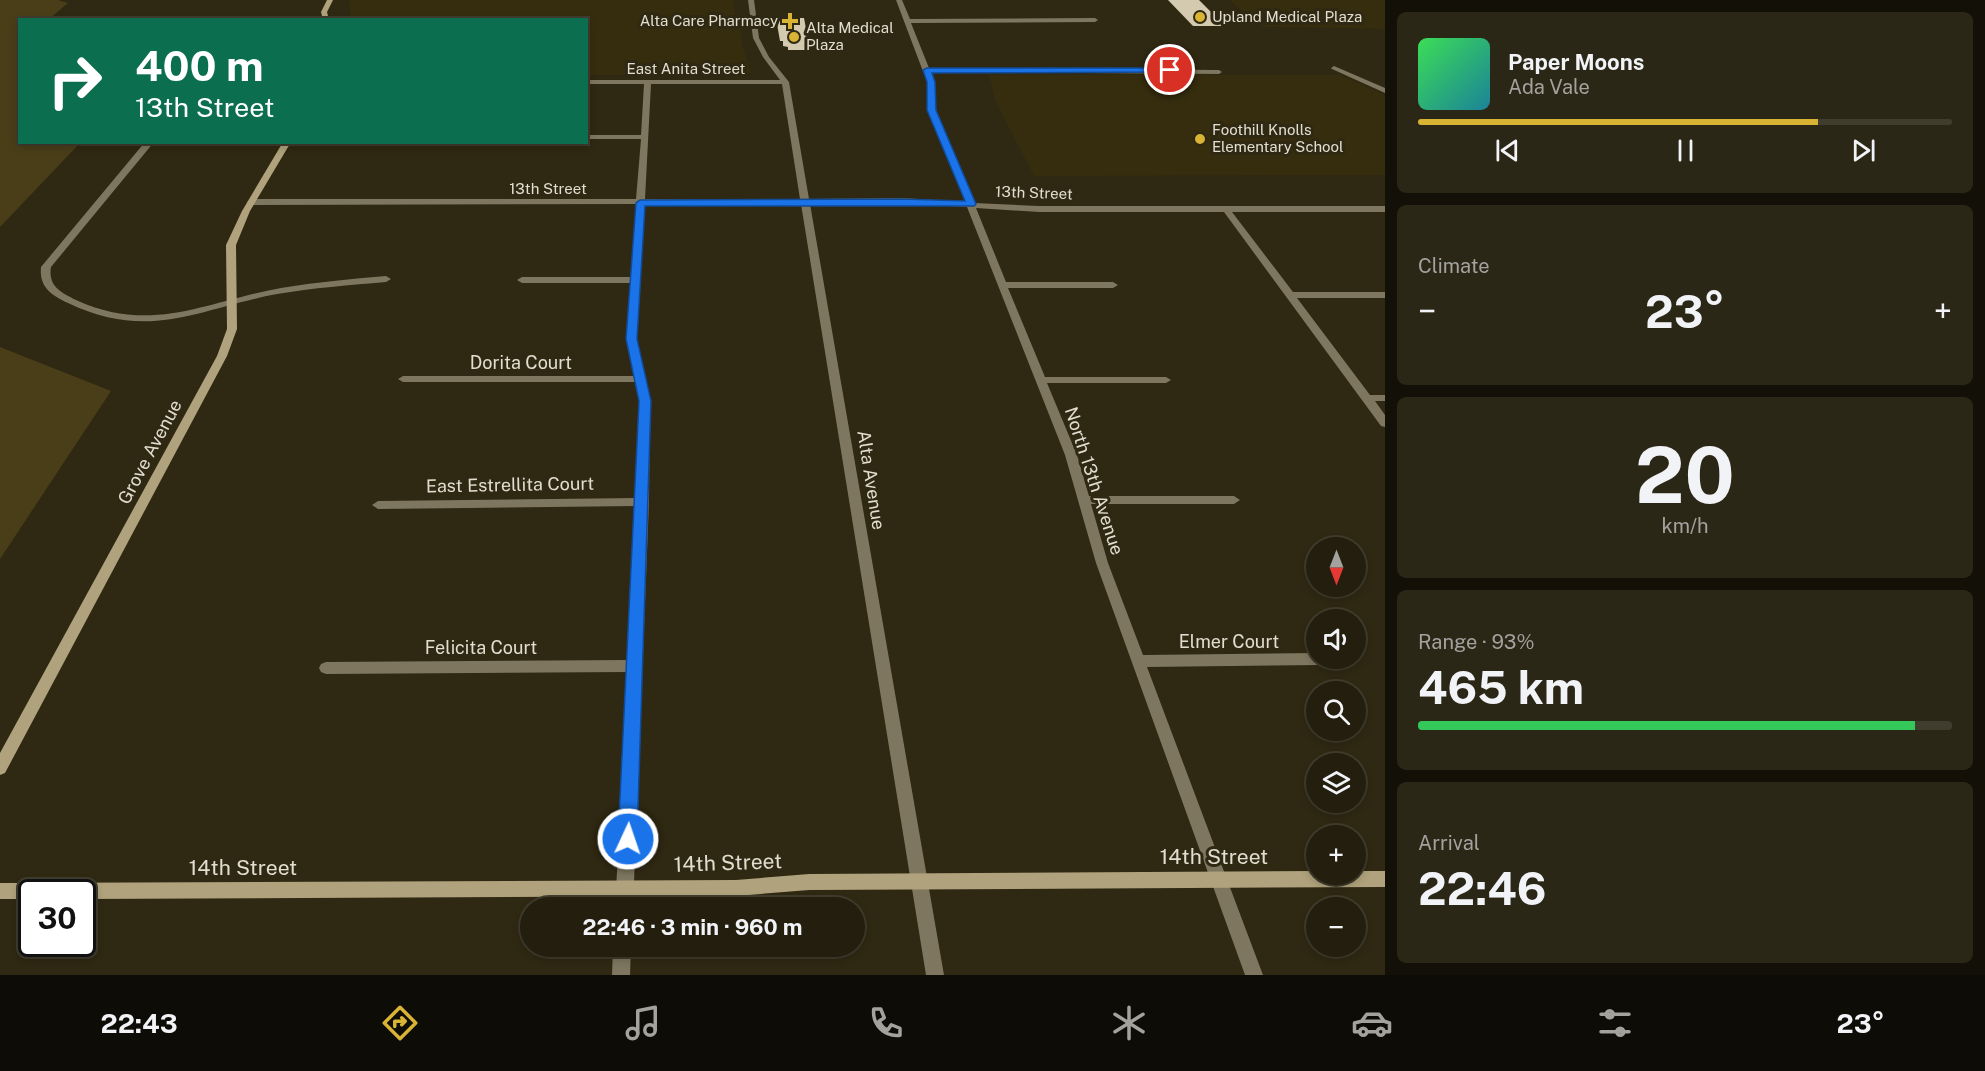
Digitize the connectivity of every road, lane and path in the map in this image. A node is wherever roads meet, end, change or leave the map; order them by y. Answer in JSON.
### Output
{"nodes":[{"id":1,"x":330,"y":0,"type":"edge"},
{"id":2,"x":751,"y":0,"type":"edge"},
{"id":3,"x":899,"y":0,"type":"edge"},
{"id":4,"x":326,"y":18,"type":"edge"},
{"id":5,"x":1095,"y":20,"type":"dead end"},
{"id":6,"x":908,"y":21,"type":"junction"},
{"id":7,"x":1334,"y":68,"type":"dead end"},
{"id":8,"x":927,"y":70,"type":"junction"},
{"id":9,"x":1219,"y":72,"type":"dead end"},
{"id":10,"x":588,"y":82,"type":"edge"},
{"id":11,"x":648,"y":82,"type":"junction"},
{"id":12,"x":785,"y":82,"type":"junction"},
{"id":13,"x":1365,"y":82,"type":"junction"},
{"id":14,"x":1385,"y":82,"type":"edge"},
{"id":15,"x":1385,"y":91,"type":"edge"},
{"id":16,"x":588,"y":136,"type":"edge"},
{"id":17,"x":644,"y":136,"type":"junction"},
{"id":18,"x":148,"y":144,"type":"edge"},
{"id":19,"x":286,"y":144,"type":"edge"},
{"id":20,"x":250,"y":202,"type":"junction"},
{"id":21,"x":806,"y":202,"type":"junction"},
{"id":22,"x":640,"y":203,"type":"junction"},
{"id":23,"x":971,"y":204,"type":"junction"},
{"id":24,"x":1226,"y":209,"type":"junction"},
{"id":25,"x":1385,"y":209,"type":"edge"},
{"id":26,"x":386,"y":279,"type":"dead end"},
{"id":27,"x":522,"y":280,"type":"dead end"},
{"id":28,"x":635,"y":280,"type":"junction"},
{"id":29,"x":1003,"y":285,"type":"junction"},
{"id":30,"x":1113,"y":285,"type":"dead end"},
{"id":31,"x":1290,"y":295,"type":"junction"},
{"id":32,"x":1385,"y":295,"type":"edge"},
{"id":33,"x":233,"y":302,"type":"junction"},
{"id":34,"x":403,"y":379,"type":"dead end"},
{"id":35,"x":640,"y":379,"type":"junction"},
{"id":36,"x":1041,"y":380,"type":"junction"},
{"id":37,"x":1166,"y":380,"type":"dead end"},
{"id":38,"x":1366,"y":398,"type":"junction"},
{"id":39,"x":1385,"y":398,"type":"edge"},
{"id":40,"x":1385,"y":423,"type":"edge"},
{"id":41,"x":1084,"y":500,"type":"junction"},
{"id":42,"x":1234,"y":500,"type":"dead end"},
{"id":43,"x":643,"y":502,"type":"junction"},
{"id":44,"x":378,"y":505,"type":"dead end"},
{"id":45,"x":1306,"y":660,"type":"edge"},
{"id":46,"x":1138,"y":661,"type":"junction"},
{"id":47,"x":636,"y":666,"type":"junction"},
{"id":48,"x":326,"y":668,"type":"dead end"},
{"id":49,"x":0,"y":768,"type":"edge"},
{"id":50,"x":1385,"y":879,"type":"edge"},
{"id":51,"x":1220,"y":880,"type":"junction"},
{"id":52,"x":919,"y":881,"type":"junction"},
{"id":53,"x":625,"y":888,"type":"junction"},
{"id":54,"x":0,"y":891,"type":"edge"},
{"id":55,"x":625,"y":897,"type":"edge"},
{"id":56,"x":622,"y":957,"type":"edge"},
{"id":57,"x":621,"y":975,"type":"edge"},
{"id":58,"x":935,"y":975,"type":"edge"},
{"id":59,"x":1254,"y":975,"type":"edge"}],
"edges":[{"from":1,"to":4,"type":"street"},
{"from":2,"to":12,"type":"street","name":"Alta Avenue"},
{"from":3,"to":6,"type":"street","name":"North 13th Avenue"},
{"from":5,"to":6,"type":"street"},
{"from":6,"to":8,"type":"street","name":"North 13th Avenue"},
{"from":7,"to":13,"type":"street"},
{"from":8,"to":9,"type":"street"},
{"from":8,"to":23,"type":"street","name":"North 13th Avenue"},
{"from":10,"to":11,"type":"street","name":"East Anita Street"},
{"from":11,"to":12,"type":"street","name":"East Anita Street"},
{"from":11,"to":17,"type":"street"},
{"from":12,"to":21,"type":"street","name":"Alta Avenue"},
{"from":13,"to":14,"type":"street"},
{"from":13,"to":15,"type":"street"},
{"from":16,"to":17,"type":"street"},
{"from":17,"to":22,"type":"street"},
{"from":18,"to":33,"type":"street"},
{"from":19,"to":20,"type":"street","name":"Grove Avenue"},
{"from":20,"to":22,"type":"street","name":"13th Street"},
{"from":20,"to":33,"type":"street","name":"Grove Avenue"},
{"from":21,"to":22,"type":"street","name":"13th Street"},
{"from":21,"to":23,"type":"street","name":"13th Street"},
{"from":21,"to":52,"type":"street","name":"Alta Avenue"},
{"from":22,"to":28,"type":"street"},
{"from":23,"to":24,"type":"street","name":"13th Street"},
{"from":23,"to":29,"type":"street","name":"North 13th Avenue"},
{"from":24,"to":25,"type":"street","name":"13th Street"},
{"from":24,"to":31,"type":"street"},
{"from":26,"to":33,"type":"street"},
{"from":27,"to":28,"type":"street"},
{"from":28,"to":35,"type":"street"},
{"from":29,"to":30,"type":"street"},
{"from":29,"to":36,"type":"street","name":"North 13th Avenue"},
{"from":31,"to":32,"type":"street"},
{"from":31,"to":38,"type":"street"},
{"from":33,"to":49,"type":"street","name":"Grove Avenue"},
{"from":34,"to":35,"type":"street","name":"Dorita Court"},
{"from":35,"to":43,"type":"street"},
{"from":36,"to":37,"type":"street"},
{"from":36,"to":41,"type":"street","name":"North 13th Avenue"},
{"from":38,"to":39,"type":"street"},
{"from":38,"to":40,"type":"street"},
{"from":41,"to":42,"type":"street"},
{"from":41,"to":46,"type":"street","name":"North 13th Avenue"},
{"from":43,"to":44,"type":"street","name":"East Estrellita Court"},
{"from":43,"to":47,"type":"street"},
{"from":45,"to":46,"type":"street","name":"Elmer Court"},
{"from":46,"to":51,"type":"street","name":"North 13th Avenue"},
{"from":47,"to":48,"type":"street","name":"Felicita Court"},
{"from":47,"to":53,"type":"street"},
{"from":50,"to":51,"type":"street","name":"14th Street"},
{"from":51,"to":52,"type":"street","name":"14th Street"},
{"from":51,"to":59,"type":"street","name":"North 13th Avenue"},
{"from":52,"to":53,"type":"street","name":"14th Street"},
{"from":52,"to":58,"type":"street","name":"Alta Avenue"},
{"from":53,"to":54,"type":"street","name":"14th Street"},
{"from":53,"to":55,"type":"street"},
{"from":56,"to":57,"type":"street"}]}
